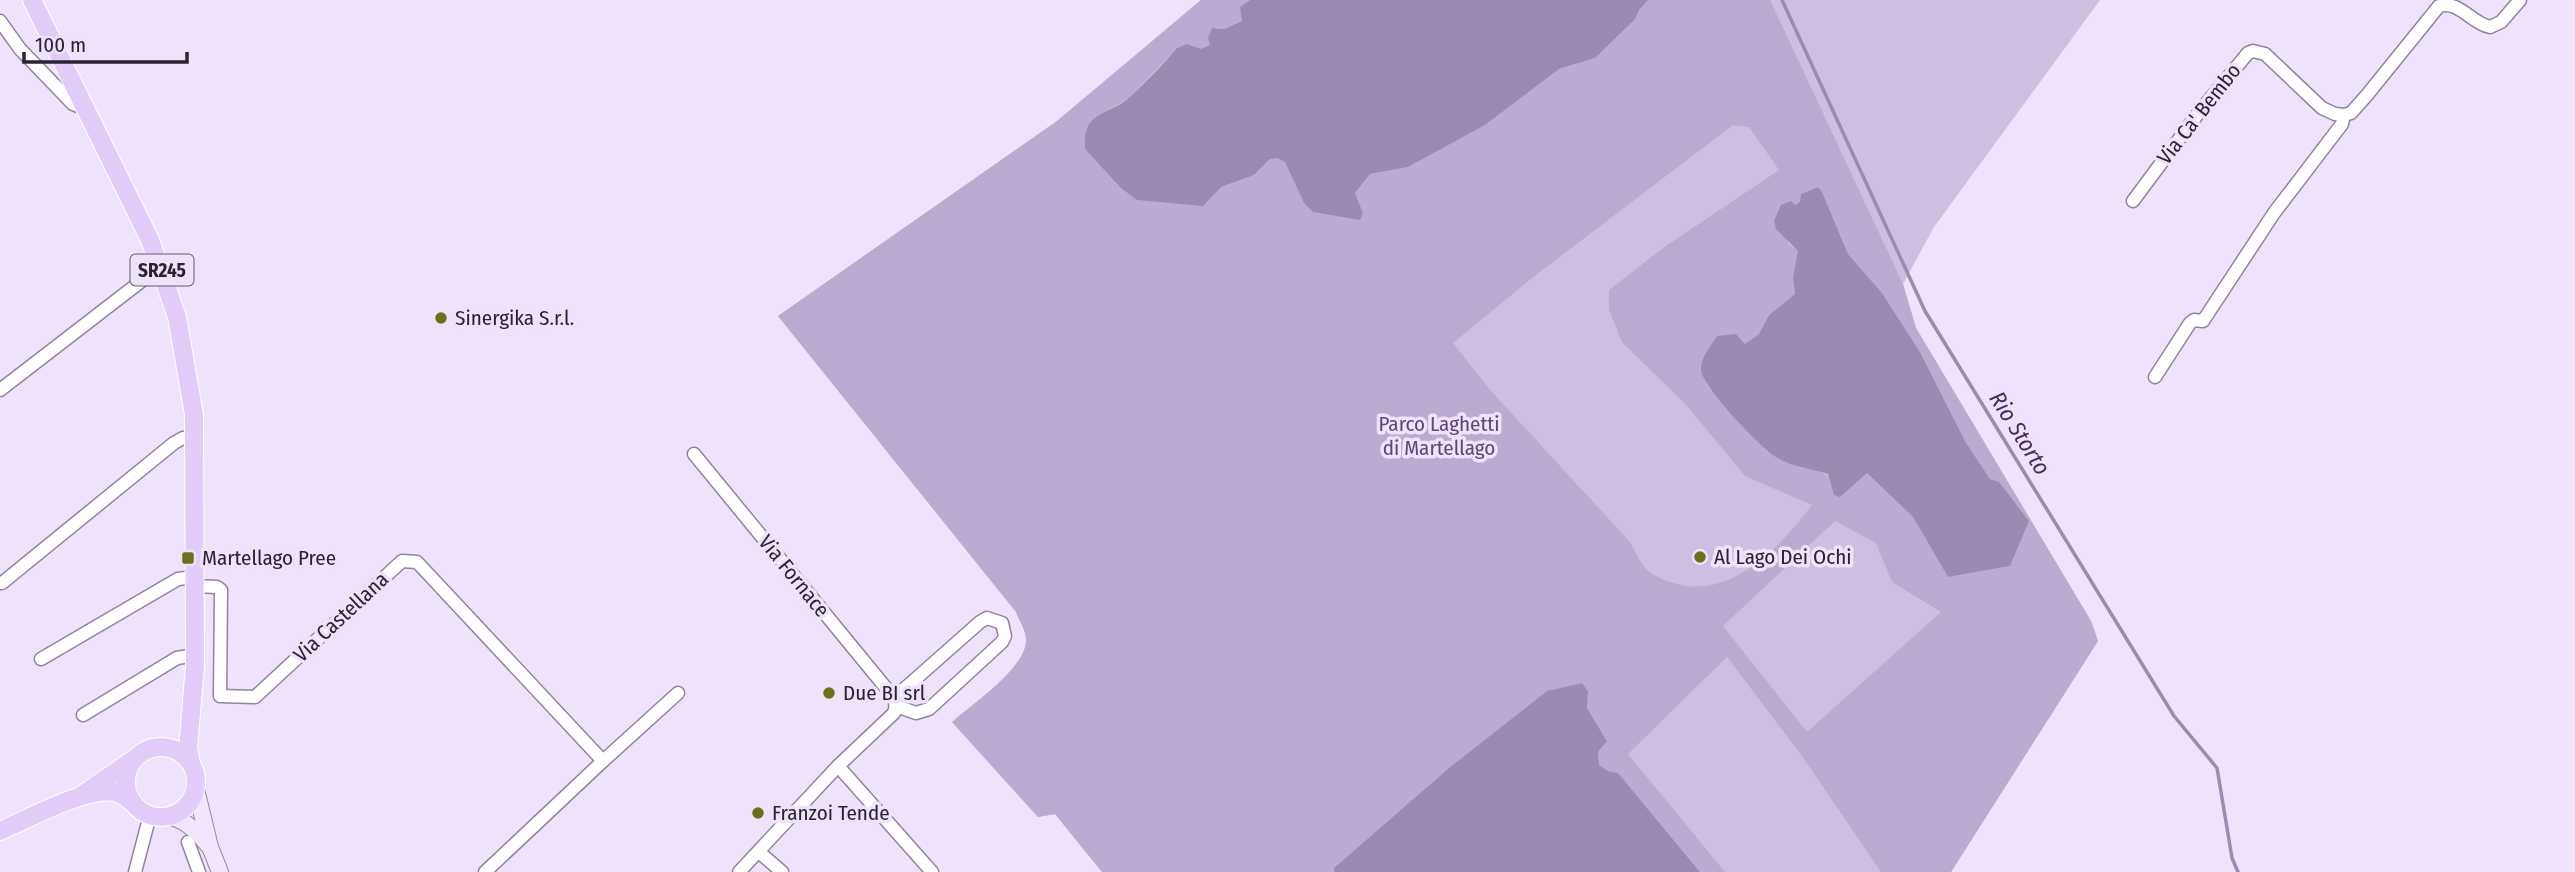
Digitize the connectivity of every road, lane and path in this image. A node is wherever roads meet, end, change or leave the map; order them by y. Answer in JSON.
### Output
{"nodes":[{"id":1,"x":32,"y":0,"type":"edge"},
{"id":2,"x":2519,"y":0,"type":"edge"},
{"id":3,"x":0,"y":22,"type":"edge"},
{"id":4,"x":4,"y":39,"type":"edge"},
{"id":5,"x":85,"y":104,"type":"junction"},
{"id":6,"x":2344,"y":115,"type":"junction"},
{"id":7,"x":2133,"y":201,"type":"dead end"},
{"id":8,"x":162,"y":269,"type":"junction"},
{"id":9,"x":2155,"y":377,"type":"dead end"},
{"id":10,"x":0,"y":390,"type":"edge"},
{"id":11,"x":194,"y":437,"type":"junction"},
{"id":12,"x":694,"y":454,"type":"dead end"},
{"id":13,"x":194,"y":582,"type":"junction"},
{"id":14,"x":2,"y":583,"type":"dead end"},
{"id":15,"x":195,"y":655,"type":"junction"},
{"id":16,"x":41,"y":659,"type":"dead end"},
{"id":17,"x":678,"y":693,"type":"dead end"},
{"id":18,"x":895,"y":702,"type":"junction"},
{"id":19,"x":190,"y":707,"type":"junction"},
{"id":20,"x":83,"y":715,"type":"dead end"},
{"id":21,"x":154,"y":748,"type":"junction"},
{"id":22,"x":134,"y":759,"type":"junction"},
{"id":23,"x":603,"y":761,"type":"junction"},
{"id":24,"x":191,"y":763,"type":"junction"},
{"id":25,"x":838,"y":766,"type":"junction"},
{"id":26,"x":196,"y":789,"type":"junction"},
{"id":27,"x":79,"y":797,"type":"junction"},
{"id":28,"x":133,"y":803,"type":"junction"},
{"id":29,"x":150,"y":815,"type":"junction"},
{"id":30,"x":169,"y":816,"type":"junction"},
{"id":31,"x":0,"y":831,"type":"edge"},
{"id":32,"x":188,"y":842,"type":"dead end"},
{"id":33,"x":210,"y":847,"type":"junction"},
{"id":34,"x":760,"y":852,"type":"junction"},
{"id":35,"x":135,"y":872,"type":"edge"},
{"id":36,"x":199,"y":872,"type":"edge"},
{"id":37,"x":220,"y":872,"type":"edge"},
{"id":38,"x":485,"y":872,"type":"edge"},
{"id":39,"x":739,"y":872,"type":"edge"},
{"id":40,"x":782,"y":872,"type":"edge"},
{"id":41,"x":932,"y":872,"type":"edge"}],
"edges":[{"from":1,"to":5,"type":"main road","number":"SR245"},
{"from":2,"to":6,"type":"street"},
{"from":3,"to":4,"type":"street"},
{"from":4,"to":5,"type":"street"},
{"from":5,"to":8,"type":"main road","number":"SR245"},
{"from":6,"to":7,"type":"street","name":"Via Ca' Bembo"},
{"from":6,"to":9,"type":"street"},
{"from":8,"to":10,"type":"street"},
{"from":8,"to":11,"type":"main road","number":"SR245"},
{"from":11,"to":13,"type":"main road","number":"SR245"},
{"from":11,"to":14,"type":"street"},
{"from":12,"to":18,"type":"street","name":"Via Fornace"},
{"from":13,"to":15,"type":"main road","number":"SR245"},
{"from":13,"to":16,"type":"street"},
{"from":13,"to":23,"type":"street","name":"Via Castellana"},
{"from":15,"to":19,"type":"main road","number":"SR245"},
{"from":15,"to":20,"type":"street"},
{"from":17,"to":23,"type":"street"},
{"from":18,"to":18,"type":"street"},
{"from":18,"to":25,"type":"street"},
{"from":19,"to":21,"type":"main road","number":"SR245"},
{"from":19,"to":24,"type":"main road","number":"SR245"},
{"from":21,"to":22,"type":"main road"},
{"from":21,"to":24,"type":"main road"},
{"from":22,"to":27,"type":"main road"},
{"from":22,"to":28,"type":"main road"},
{"from":23,"to":38,"type":"street"},
{"from":24,"to":26,"type":"main road"},
{"from":25,"to":34,"type":"street"},
{"from":25,"to":41,"type":"street"},
{"from":26,"to":30,"type":"main road"},
{"from":26,"to":33,"type":"street"},
{"from":27,"to":28,"type":"main road"},
{"from":27,"to":31,"type":"main road"},
{"from":28,"to":29,"type":"main road"},
{"from":29,"to":30,"type":"main road"},
{"from":29,"to":35,"type":"street"},
{"from":30,"to":33,"type":"street"},
{"from":32,"to":36,"type":"street"},
{"from":33,"to":37,"type":"street"},
{"from":34,"to":39,"type":"street"},
{"from":34,"to":40,"type":"street"}]}
